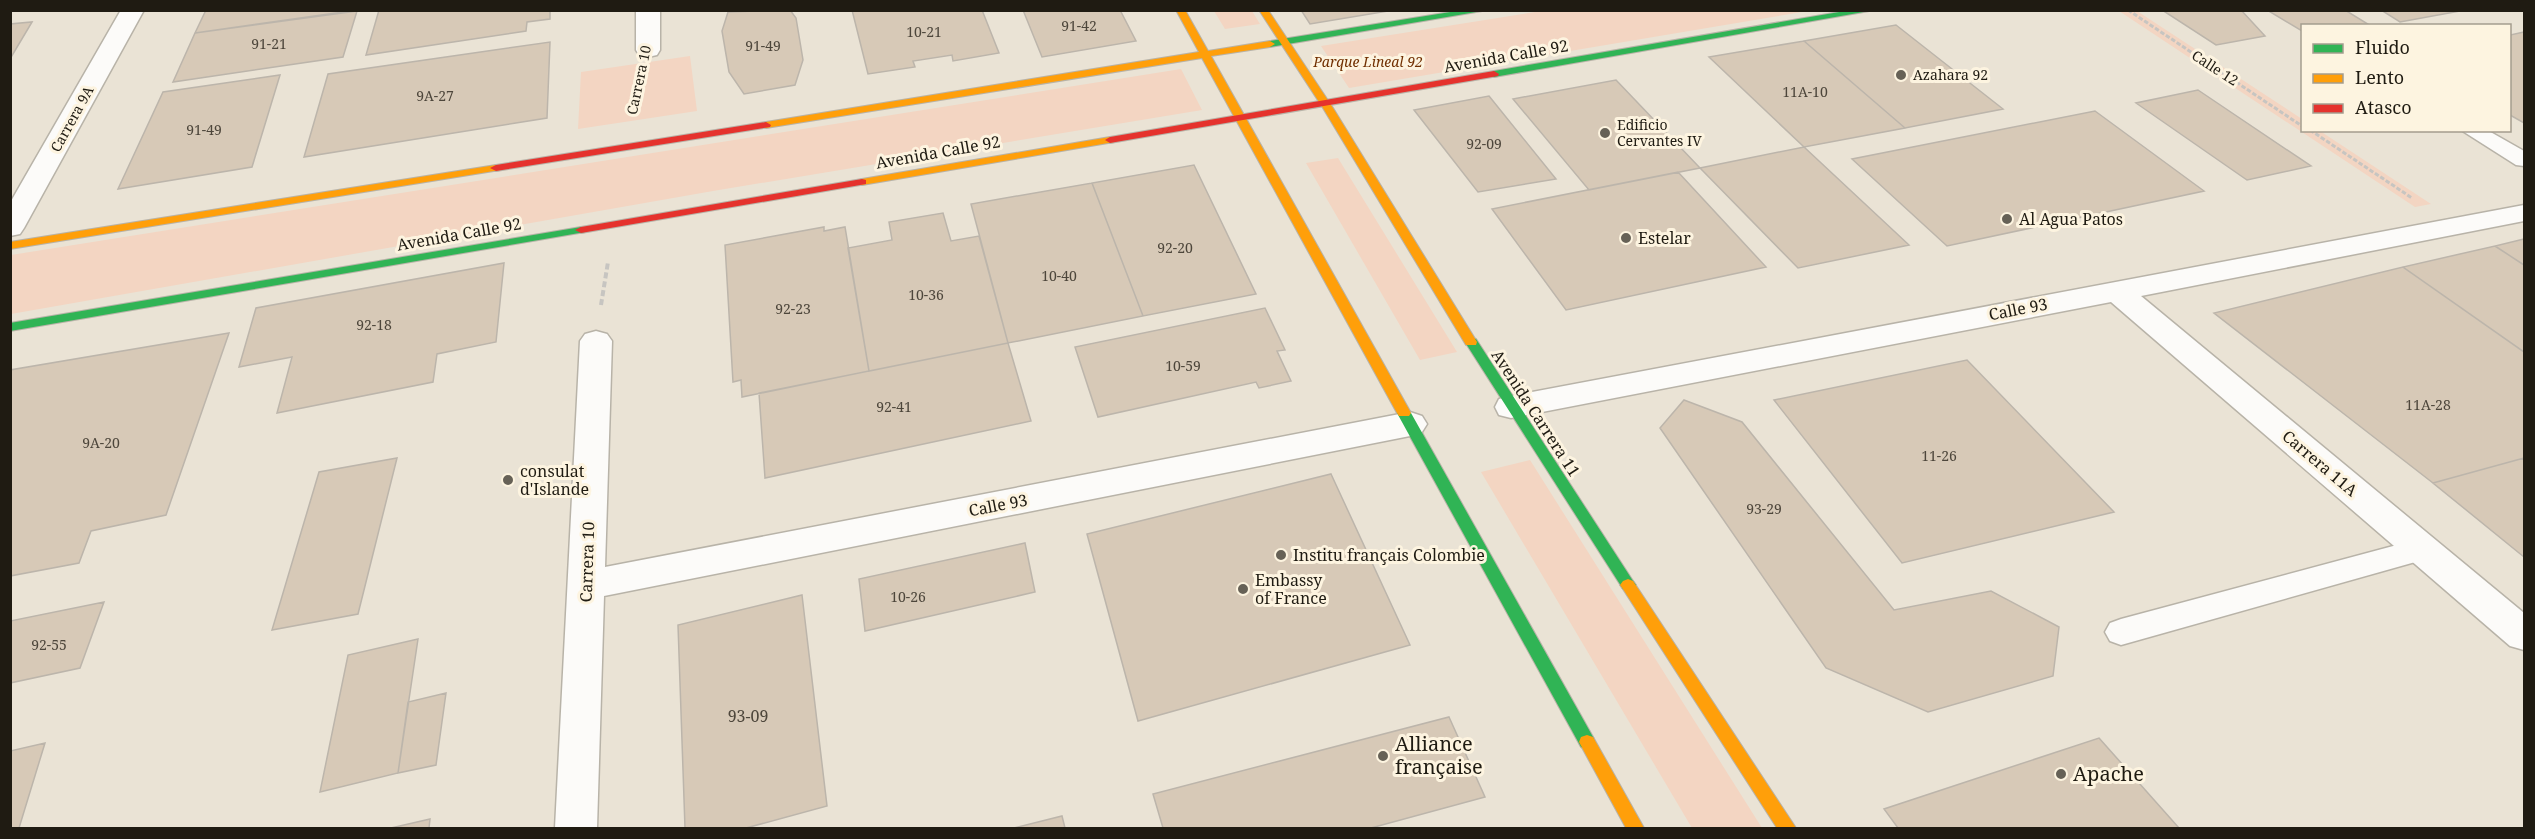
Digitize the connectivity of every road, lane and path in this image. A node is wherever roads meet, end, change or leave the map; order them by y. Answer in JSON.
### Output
{"nodes":[{"id":1,"x":133,"y":10,"type":"edge"},
{"id":2,"x":648,"y":10,"type":"edge"},
{"id":3,"x":1180,"y":10,"type":"edge"},
{"id":4,"x":1263,"y":10,"type":"edge"},
{"id":5,"x":1484,"y":10,"type":"edge"},
{"id":6,"x":1871,"y":10,"type":"edge"},
{"id":7,"x":2128,"y":10,"type":"edge"},
{"id":8,"x":1284,"y":42,"type":"junction"},
{"id":9,"x":648,"y":50,"type":"joint"},
{"id":10,"x":1205,"y":55,"type":"junction"},
{"id":11,"x":1325,"y":104,"type":"junction"},
{"id":12,"x":1240,"y":116,"type":"junction"},
{"id":13,"x":2301,"y":125,"type":"edge"},
{"id":14,"x":2313,"y":132,"type":"edge"},
{"id":15,"x":2475,"y":132,"type":"edge"},
{"id":16,"x":624,"y":148,"type":"junction"},
{"id":17,"x":2524,"y":160,"type":"edge"},
{"id":18,"x":2524,"y":213,"type":"edge"},
{"id":19,"x":611,"y":225,"type":"junction"},
{"id":20,"x":2456,"y":227,"type":"junction"},
{"id":21,"x":10,"y":228,"type":"edge"},
{"id":22,"x":10,"y":246,"type":"edge"},
{"id":23,"x":2116,"y":290,"type":"junction"},
{"id":24,"x":10,"y":327,"type":"edge"},
{"id":25,"x":596,"y":341,"type":"joint"},
{"id":26,"x":1511,"y":407,"type":"junction"},
{"id":27,"x":1410,"y":424,"type":"junction"},
{"id":28,"x":2423,"y":549,"type":"junction"},
{"id":29,"x":586,"y":585,"type":"junction"},
{"id":30,"x":2121,"y":632,"type":"dead end"},
{"id":31,"x":2524,"y":634,"type":"edge"},
{"id":32,"x":576,"y":828,"type":"edge"},
{"id":33,"x":1635,"y":828,"type":"edge"},
{"id":34,"x":1787,"y":828,"type":"edge"}],
"edges":[{"from":1,"to":21,"type":"street","name":"Carrera 9A"},
{"from":2,"to":9,"type":"street","name":"Carrera 10"},
{"from":3,"to":10,"type":"main road"},
{"from":4,"to":8,"type":"main road","name":"Avenida Carrera 11"},
{"from":5,"to":8,"type":"main road"},
{"from":6,"to":11,"type":"main road","name":"Avenida Calle 92"},
{"from":7,"to":13,"type":"path","name":"Calle 12"},
{"from":8,"to":10,"type":"main road"},
{"from":8,"to":11,"type":"main road","name":"Avenida Carrera 11"},
{"from":9,"to":16,"type":"path","name":"Carrera 10"},
{"from":10,"to":12,"type":"main road"},
{"from":10,"to":16,"type":"main road"},
{"from":11,"to":12,"type":"main road","name":"Avenida Calle 92"},
{"from":11,"to":26,"type":"main road","name":"Avenida Carrera 11"},
{"from":12,"to":19,"type":"main road","name":"Avenida Calle 92"},
{"from":12,"to":27,"type":"main road"},
{"from":14,"to":20,"type":"path"},
{"from":15,"to":17,"type":"lane"},
{"from":16,"to":22,"type":"main road"},
{"from":18,"to":20,"type":"street","name":"Calle 93"},
{"from":19,"to":24,"type":"main road","name":"Avenida Calle 92"},
{"from":19,"to":25,"type":"path"},
{"from":20,"to":23,"type":"street","name":"Calle 93"},
{"from":23,"to":26,"type":"street","name":"Calle 93"},
{"from":23,"to":28,"type":"street","name":"Carrera 11A"},
{"from":25,"to":29,"type":"street","name":"Carrera 10"},
{"from":26,"to":34,"type":"main road","name":"Avenida Carrera 11"},
{"from":27,"to":29,"type":"street","name":"Calle 93"},
{"from":27,"to":33,"type":"main road"},
{"from":28,"to":30,"type":"lane"},
{"from":28,"to":31,"type":"street","name":"Carrera 11A"},
{"from":29,"to":32,"type":"street","name":"Carrera 10"}]}
